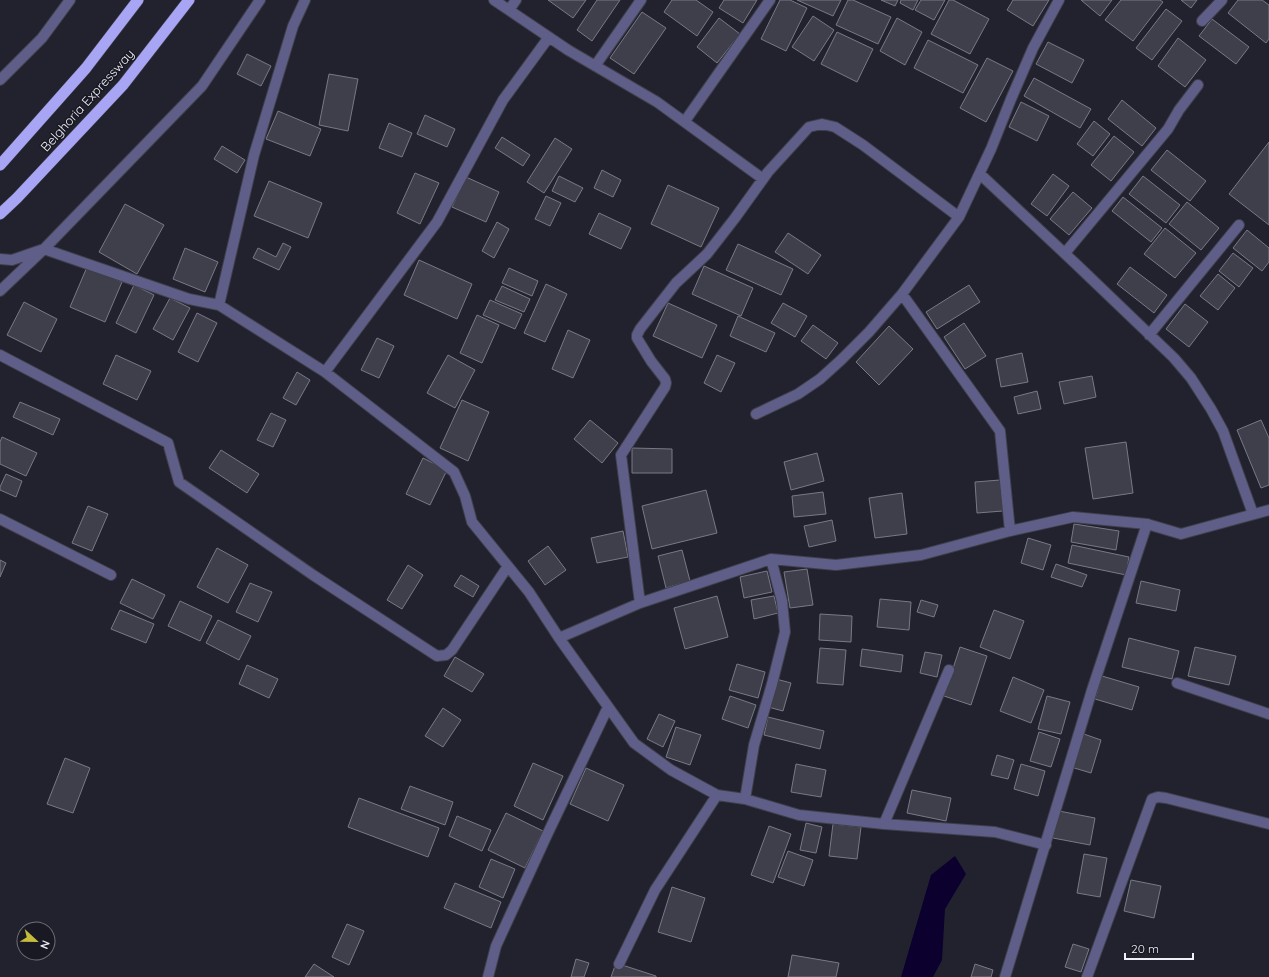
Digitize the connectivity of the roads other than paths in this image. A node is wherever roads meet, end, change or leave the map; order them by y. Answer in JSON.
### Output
{"nodes":[{"id":1,"x":70,"y":0,"type":"edge"},
{"id":2,"x":138,"y":0,"type":"edge"},
{"id":3,"x":189,"y":0,"type":"edge"},
{"id":4,"x":260,"y":0,"type":"edge"},
{"id":5,"x":305,"y":0,"type":"edge"},
{"id":6,"x":494,"y":0,"type":"edge"},
{"id":7,"x":516,"y":0,"type":"edge"},
{"id":8,"x":641,"y":0,"type":"edge"},
{"id":9,"x":770,"y":0,"type":"edge"},
{"id":10,"x":1059,"y":0,"type":"edge"},
{"id":11,"x":1222,"y":0,"type":"edge"},
{"id":12,"x":509,"y":10,"type":"junction"},
{"id":13,"x":1202,"y":21,"type":"dead end"},
{"id":14,"x":549,"y":37,"type":"junction"},
{"id":15,"x":595,"y":66,"type":"junction"},
{"id":16,"x":0,"y":80,"type":"edge"},
{"id":17,"x":1198,"y":86,"type":"dead end"},
{"id":18,"x":684,"y":121,"type":"junction"},
{"id":19,"x":0,"y":165,"type":"edge"},
{"id":20,"x":980,"y":174,"type":"junction"},
{"id":21,"x":763,"y":179,"type":"junction"},
{"id":22,"x":0,"y":214,"type":"edge"},
{"id":23,"x":959,"y":217,"type":"junction"},
{"id":24,"x":1239,"y":225,"type":"dead end"},
{"id":25,"x":44,"y":249,"type":"junction"},
{"id":26,"x":1064,"y":253,"type":"junction"},
{"id":27,"x":0,"y":259,"type":"edge"},
{"id":28,"x":0,"y":291,"type":"edge"},
{"id":29,"x":902,"y":294,"type":"junction"},
{"id":30,"x":219,"y":305,"type":"junction"},
{"id":31,"x":1149,"y":335,"type":"junction"},
{"id":32,"x":0,"y":355,"type":"edge"},
{"id":33,"x":325,"y":372,"type":"junction"},
{"id":34,"x":756,"y":414,"type":"dead end"},
{"id":35,"x":1269,"y":510,"type":"edge"},
{"id":36,"x":1253,"y":514,"type":"junction"},
{"id":37,"x":0,"y":519,"type":"edge"},
{"id":38,"x":1147,"y":524,"type":"junction"},
{"id":39,"x":1010,"y":531,"type":"junction"},
{"id":40,"x":771,"y":559,"type":"junction"},
{"id":41,"x":508,"y":566,"type":"junction"},
{"id":42,"x":111,"y":575,"type":"dead end"},
{"id":43,"x":640,"y":603,"type":"junction"},
{"id":44,"x":559,"y":638,"type":"junction"},
{"id":45,"x":949,"y":670,"type":"dead end"},
{"id":46,"x":1177,"y":683,"type":"dead end"},
{"id":47,"x":608,"y":707,"type":"junction"},
{"id":48,"x":1269,"y":714,"type":"edge"},
{"id":49,"x":717,"y":795,"type":"junction"},
{"id":50,"x":745,"y":799,"type":"junction"},
{"id":51,"x":884,"y":824,"type":"junction"},
{"id":52,"x":1269,"y":824,"type":"edge"},
{"id":53,"x":1046,"y":845,"type":"junction"},
{"id":54,"x":619,"y":964,"type":"dead end"},
{"id":55,"x":488,"y":977,"type":"edge"},
{"id":56,"x":1005,"y":977,"type":"edge"},
{"id":57,"x":1088,"y":977,"type":"edge"}],
"edges":[{"from":1,"to":16,"type":"street"},
{"from":2,"to":19,"type":"highway","name":"Belghoria Expressway"},
{"from":3,"to":22,"type":"highway","name":"Belghoria Expressway"},
{"from":4,"to":25,"type":"street"},
{"from":5,"to":30,"type":"street"},
{"from":6,"to":12,"type":"street"},
{"from":7,"to":12,"type":"street"},
{"from":8,"to":15,"type":"street"},
{"from":9,"to":18,"type":"street"},
{"from":10,"to":20,"type":"street"},
{"from":11,"to":13,"type":"street"},
{"from":12,"to":14,"type":"street"},
{"from":14,"to":15,"type":"street"},
{"from":14,"to":33,"type":"street"},
{"from":15,"to":18,"type":"street"},
{"from":17,"to":26,"type":"street"},
{"from":18,"to":21,"type":"street"},
{"from":20,"to":23,"type":"street"},
{"from":20,"to":26,"type":"street"},
{"from":21,"to":23,"type":"street"},
{"from":21,"to":43,"type":"street"},
{"from":23,"to":29,"type":"street"},
{"from":24,"to":31,"type":"street"},
{"from":25,"to":27,"type":"street"},
{"from":25,"to":28,"type":"street"},
{"from":25,"to":30,"type":"street"},
{"from":26,"to":31,"type":"street"},
{"from":29,"to":34,"type":"street"},
{"from":29,"to":39,"type":"street"},
{"from":30,"to":33,"type":"street"},
{"from":31,"to":36,"type":"street"},
{"from":32,"to":41,"type":"street"},
{"from":33,"to":41,"type":"street"},
{"from":35,"to":36,"type":"street"},
{"from":36,"to":38,"type":"street"},
{"from":37,"to":42,"type":"street"},
{"from":38,"to":39,"type":"street"},
{"from":38,"to":53,"type":"street"},
{"from":39,"to":40,"type":"street"},
{"from":40,"to":43,"type":"street"},
{"from":40,"to":50,"type":"street"},
{"from":41,"to":44,"type":"street"},
{"from":43,"to":44,"type":"street"},
{"from":44,"to":47,"type":"street"},
{"from":45,"to":51,"type":"street"},
{"from":46,"to":48,"type":"street"},
{"from":47,"to":49,"type":"street"},
{"from":47,"to":55,"type":"street"},
{"from":49,"to":50,"type":"street"},
{"from":49,"to":54,"type":"street"},
{"from":50,"to":51,"type":"street"},
{"from":51,"to":53,"type":"street"},
{"from":52,"to":57,"type":"street"},
{"from":53,"to":56,"type":"street"}]}
